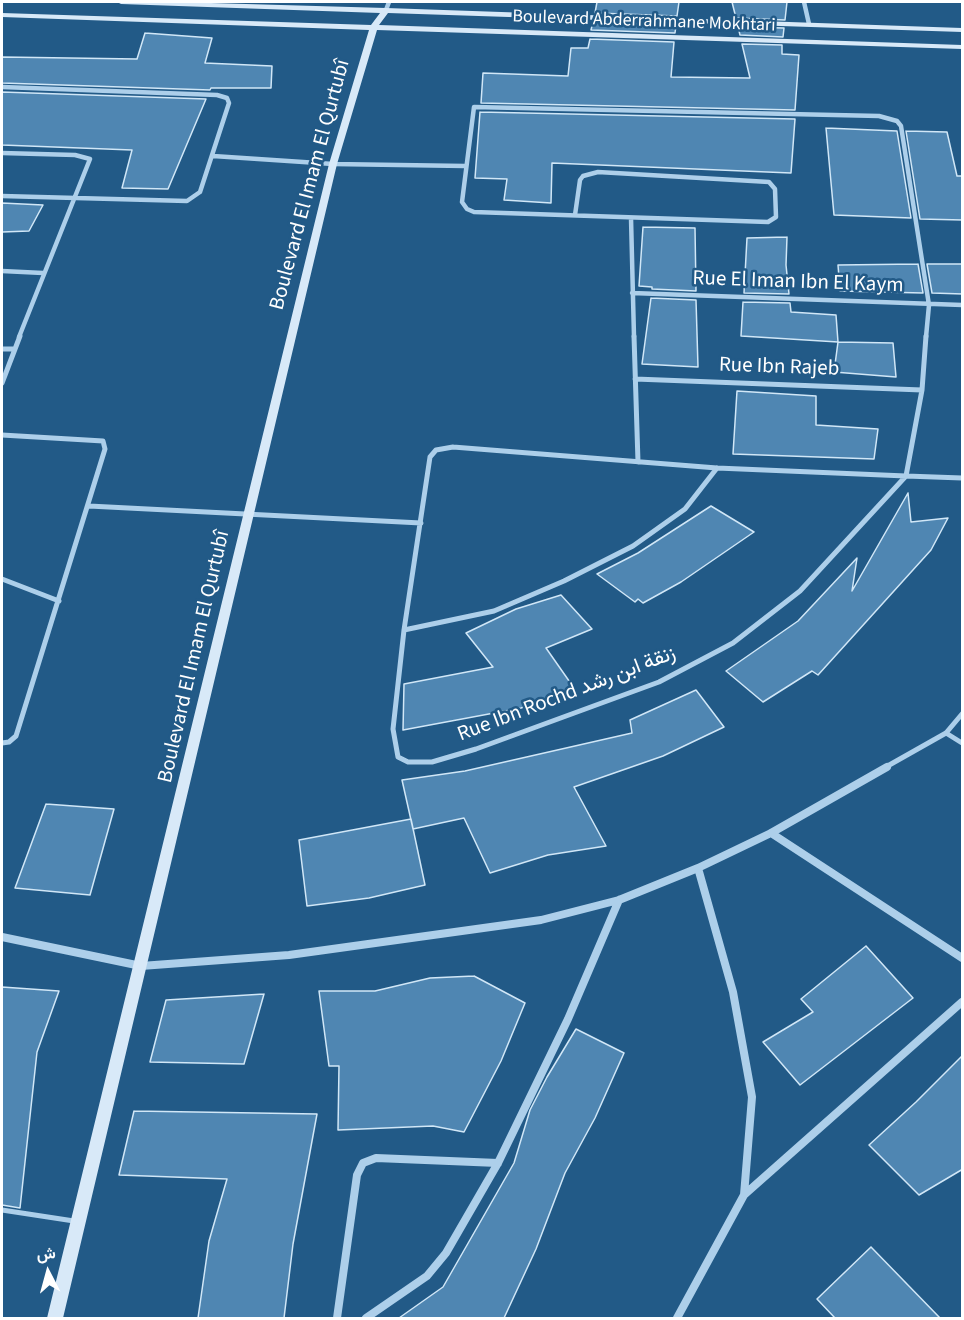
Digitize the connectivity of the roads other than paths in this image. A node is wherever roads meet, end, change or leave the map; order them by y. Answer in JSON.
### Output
{"nodes":[{"id":1,"x":120,"y":2,"type":"edge"},
{"id":2,"x":804,"y":2,"type":"edge"},
{"id":3,"x":388,"y":6,"type":"edge"},
{"id":4,"x":2,"y":15,"type":"edge"},
{"id":5,"x":809,"y":24,"type":"junction"},
{"id":6,"x":374,"y":27,"type":"junction"},
{"id":7,"x":963,"y":30,"type":"edge"},
{"id":8,"x":963,"y":47,"type":"edge"},
{"id":9,"x":2,"y":87,"type":"edge"},
{"id":10,"x":2,"y":153,"type":"edge"},
{"id":11,"x":213,"y":156,"type":"junction"},
{"id":12,"x":333,"y":164,"type":"junction"},
{"id":13,"x":465,"y":166,"type":"junction"},
{"id":14,"x":2,"y":196,"type":"edge"},
{"id":15,"x":73,"y":200,"type":"junction"},
{"id":16,"x":575,"y":215,"type":"junction"},
{"id":17,"x":631,"y":218,"type":"junction"},
{"id":18,"x":2,"y":272,"type":"edge"},
{"id":19,"x":43,"y":273,"type":"junction"},
{"id":20,"x":632,"y":293,"type":"junction"},
{"id":21,"x":929,"y":304,"type":"junction"},
{"id":22,"x":963,"y":305,"type":"edge"},
{"id":23,"x":2,"y":349,"type":"edge"},
{"id":24,"x":14,"y":349,"type":"junction"},
{"id":25,"x":635,"y":379,"type":"junction"},
{"id":26,"x":2,"y":384,"type":"edge"},
{"id":27,"x":922,"y":390,"type":"junction"},
{"id":28,"x":2,"y":435,"type":"edge"},
{"id":29,"x":638,"y":462,"type":"junction"},
{"id":30,"x":717,"y":468,"type":"junction"},
{"id":31,"x":906,"y":476,"type":"junction"},
{"id":32,"x":963,"y":478,"type":"edge"},
{"id":33,"x":89,"y":506,"type":"junction"},
{"id":34,"x":249,"y":514,"type":"junction"},
{"id":35,"x":421,"y":523,"type":"junction"},
{"id":36,"x":2,"y":579,"type":"edge"},
{"id":37,"x":58,"y":601,"type":"junction"},
{"id":38,"x":404,"y":630,"type":"junction"},
{"id":39,"x":963,"y":714,"type":"edge"},
{"id":40,"x":946,"y":733,"type":"junction"},
{"id":41,"x":2,"y":743,"type":"edge"},
{"id":42,"x":963,"y":743,"type":"edge"},
{"id":43,"x":771,"y":833,"type":"junction"},
{"id":44,"x":698,"y":868,"type":"junction"},
{"id":45,"x":619,"y":900,"type":"junction"},
{"id":46,"x":2,"y":936,"type":"edge"},
{"id":47,"x":963,"y":958,"type":"edge"},
{"id":48,"x":141,"y":966,"type":"junction"},
{"id":49,"x":963,"y":1002,"type":"edge"},
{"id":50,"x":498,"y":1163,"type":"junction"},
{"id":51,"x":744,"y":1195,"type":"junction"},
{"id":52,"x":2,"y":1210,"type":"edge"},
{"id":53,"x":80,"y":1221,"type":"junction"},
{"id":54,"x":55,"y":1318,"type":"edge"},
{"id":55,"x":337,"y":1318,"type":"edge"},
{"id":56,"x":366,"y":1318,"type":"edge"},
{"id":57,"x":677,"y":1318,"type":"edge"}],
"edges":[{"from":1,"to":3,"type":"main road","name":"Boulevard Abderrahmane Mokhtari"},
{"from":2,"to":5,"type":"street"},
{"from":3,"to":5,"type":"main road","name":"Boulevard Abderrahmane Mokhtari"},
{"from":3,"to":6,"type":"main road","name":"Boulevard El Imam El Qurtubî"},
{"from":4,"to":6,"type":"main road","name":"Boulevard Abderrahmane Mokhtari"},
{"from":5,"to":7,"type":"main road","name":"Boulevard Abderrahmane Mokhtari"},
{"from":6,"to":8,"type":"main road","name":"Boulevard Abderrahmane Mokhtari"},
{"from":6,"to":12,"type":"main road","name":"Boulevard El Imam El Qurtubî"},
{"from":9,"to":11,"type":"street"},
{"from":10,"to":15,"type":"street"},
{"from":11,"to":12,"type":"street"},
{"from":11,"to":15,"type":"street"},
{"from":12,"to":13,"type":"street"},
{"from":12,"to":34,"type":"main road","name":"Boulevard El Imam El Qurtubî"},
{"from":13,"to":16,"type":"street"},
{"from":13,"to":21,"type":"street"},
{"from":14,"to":15,"type":"street"},
{"from":15,"to":19,"type":"street"},
{"from":16,"to":17,"type":"street"},
{"from":16,"to":17,"type":"street"},
{"from":17,"to":20,"type":"street"},
{"from":18,"to":19,"type":"street"},
{"from":19,"to":24,"type":"street"},
{"from":20,"to":21,"type":"street","name":"Rue El Iman Ibn El Kaym"},
{"from":20,"to":25,"type":"street"},
{"from":21,"to":22,"type":"street","name":"Rue El Iman Ibn El Kaym"},
{"from":21,"to":27,"type":"street"},
{"from":23,"to":24,"type":"street"},
{"from":24,"to":26,"type":"street"},
{"from":25,"to":27,"type":"street","name":"Rue Ibn Rajeb"},
{"from":25,"to":29,"type":"street"},
{"from":27,"to":31,"type":"street"},
{"from":28,"to":33,"type":"street"},
{"from":29,"to":30,"type":"street"},
{"from":29,"to":35,"type":"street"},
{"from":30,"to":31,"type":"street"},
{"from":30,"to":38,"type":"street"},
{"from":31,"to":32,"type":"street"},
{"from":31,"to":38,"type":"street","name":"Rue Ibn Rochd زنقة ابن رشد"},
{"from":33,"to":34,"type":"street"},
{"from":33,"to":37,"type":"street"},
{"from":34,"to":35,"type":"street"},
{"from":34,"to":48,"type":"main road","name":"Boulevard El Imam El Qurtubî"},
{"from":35,"to":38,"type":"street"},
{"from":36,"to":37,"type":"street"},
{"from":37,"to":41,"type":"street"},
{"from":39,"to":40,"type":"street"},
{"from":40,"to":42,"type":"street"},
{"from":40,"to":43,"type":"street"},
{"from":43,"to":44,"type":"street"},
{"from":43,"to":47,"type":"street"},
{"from":44,"to":45,"type":"street"},
{"from":44,"to":51,"type":"street"},
{"from":45,"to":48,"type":"street"},
{"from":45,"to":50,"type":"street"},
{"from":46,"to":48,"type":"street"},
{"from":48,"to":53,"type":"main road","name":"Boulevard El Imam El Qurtubî"},
{"from":49,"to":51,"type":"street"},
{"from":50,"to":55,"type":"street"},
{"from":50,"to":56,"type":"street"},
{"from":51,"to":57,"type":"street"},
{"from":52,"to":53,"type":"lane"},
{"from":53,"to":54,"type":"main road","name":"Boulevard El Imam El Qurtubî"}]}
